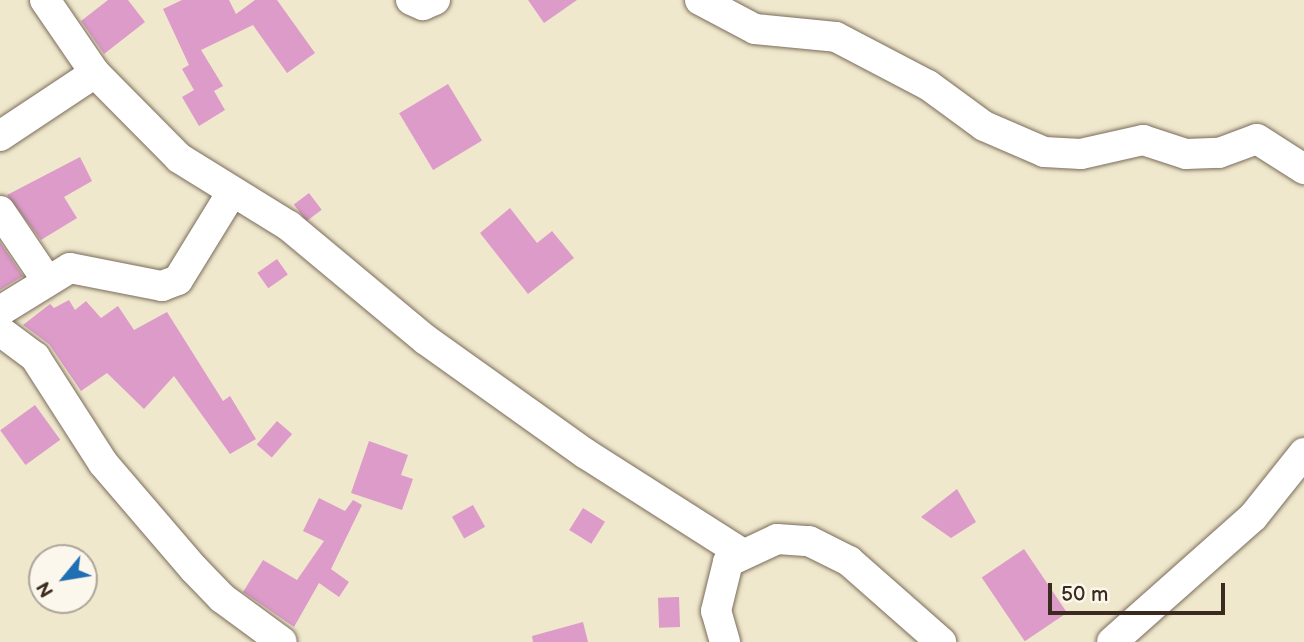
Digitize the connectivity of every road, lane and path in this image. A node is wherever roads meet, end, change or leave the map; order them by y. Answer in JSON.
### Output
{"nodes":[{"id":1,"x":45,"y":0,"type":"edge"},
{"id":2,"x":411,"y":0,"type":"edge"},
{"id":3,"x":435,"y":0,"type":"edge"},
{"id":4,"x":701,"y":0,"type":"edge"},
{"id":5,"x":95,"y":73,"type":"junction"},
{"id":6,"x":0,"y":136,"type":"edge"},
{"id":7,"x":1304,"y":169,"type":"edge"},
{"id":8,"x":231,"y":194,"type":"junction"},
{"id":9,"x":0,"y":211,"type":"edge"},
{"id":10,"x":46,"y":279,"type":"junction"},
{"id":11,"x":0,"y":311,"type":"edge"},
{"id":12,"x":0,"y":331,"type":"edge"},
{"id":13,"x":1304,"y":453,"type":"edge"},
{"id":14,"x":740,"y":552,"type":"junction"},
{"id":15,"x":282,"y":642,"type":"edge"},
{"id":16,"x":725,"y":642,"type":"edge"},
{"id":17,"x":941,"y":642,"type":"edge"},
{"id":18,"x":1112,"y":642,"type":"edge"}],
"edges":[{"from":1,"to":5,"type":"street"},
{"from":2,"to":3,"type":"street"},
{"from":4,"to":7,"type":"street"},
{"from":5,"to":6,"type":"street"},
{"from":5,"to":8,"type":"street"},
{"from":8,"to":10,"type":"street"},
{"from":8,"to":14,"type":"street"},
{"from":9,"to":10,"type":"street"},
{"from":10,"to":11,"type":"street"},
{"from":12,"to":15,"type":"street"},
{"from":13,"to":18,"type":"street"},
{"from":14,"to":16,"type":"street"},
{"from":14,"to":17,"type":"street"}]}
